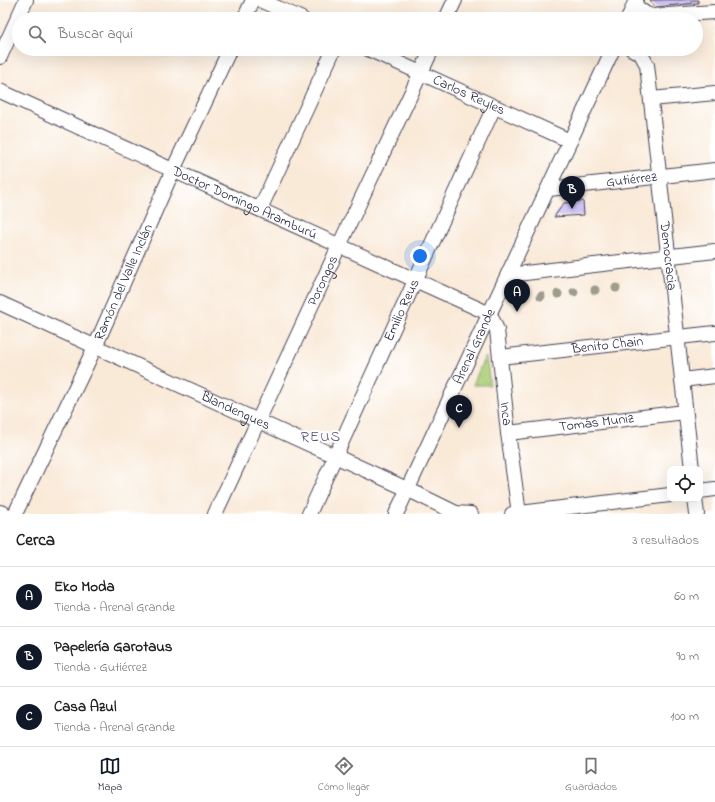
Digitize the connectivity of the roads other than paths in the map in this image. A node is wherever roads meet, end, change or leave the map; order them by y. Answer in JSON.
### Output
{"nodes":[{"id":1,"x":26,"y":0,"type":"edge"},
{"id":2,"x":253,"y":0,"type":"edge"},
{"id":3,"x":260,"y":0,"type":"edge"},
{"id":4,"x":455,"y":0,"type":"edge"},
{"id":5,"x":635,"y":3,"type":"edge"},
{"id":6,"x":20,"y":12,"type":"edge"},
{"id":7,"x":247,"y":12,"type":"edge"},
{"id":8,"x":287,"y":12,"type":"edge"},
{"id":9,"x":449,"y":12,"type":"edge"},
{"id":10,"x":644,"y":12,"type":"edge"},
{"id":11,"x":715,"y":12,"type":"edge"},
{"id":12,"x":703,"y":13,"type":"edge"},
{"id":13,"x":12,"y":30,"type":"edge"},
{"id":14,"x":0,"y":56,"type":"edge"},
{"id":15,"x":227,"y":56,"type":"edge"},
{"id":16,"x":331,"y":56,"type":"edge"},
{"id":17,"x":383,"y":56,"type":"edge"},
{"id":18,"x":429,"y":56,"type":"edge"},
{"id":19,"x":610,"y":56,"type":"edge"},
{"id":20,"x":642,"y":56,"type":"edge"},
{"id":21,"x":648,"y":56,"type":"edge"},
{"id":22,"x":647,"y":65,"type":"junction"},
{"id":23,"x":421,"y":73,"type":"junction"},
{"id":24,"x":0,"y":91,"type":"edge"},
{"id":25,"x":715,"y":93,"type":"edge"},
{"id":26,"x":651,"y":99,"type":"junction"},
{"id":27,"x":494,"y":106,"type":"junction"},
{"id":28,"x":570,"y":141,"type":"junction"},
{"id":29,"x":173,"y":170,"type":"junction"},
{"id":30,"x":715,"y":170,"type":"edge"},
{"id":31,"x":659,"y":177,"type":"junction"},
{"id":32,"x":549,"y":189,"type":"junction"},
{"id":33,"x":260,"y":209,"type":"junction"},
{"id":34,"x":338,"y":246,"type":"junction"},
{"id":35,"x":715,"y":251,"type":"edge"},
{"id":36,"x":668,"y":257,"type":"junction"},
{"id":37,"x":508,"y":275,"type":"junction"},
{"id":38,"x":415,"y":280,"type":"junction"},
{"id":39,"x":0,"y":303,"type":"edge"},
{"id":40,"x":490,"y":314,"type":"junction"},
{"id":41,"x":715,"y":333,"type":"edge"},
{"id":42,"x":677,"y":338,"type":"junction"},
{"id":43,"x":95,"y":347,"type":"junction"},
{"id":44,"x":500,"y":357,"type":"junction"},
{"id":45,"x":715,"y":376,"type":"edge"},
{"id":46,"x":682,"y":380,"type":"junction"},
{"id":47,"x":685,"y":412,"type":"junction"},
{"id":48,"x":258,"y":421,"type":"junction"},
{"id":49,"x":508,"y":433,"type":"junction"},
{"id":50,"x":335,"y":456,"type":"junction"},
{"id":51,"x":692,"y":466,"type":"edge"},
{"id":52,"x":407,"y":489,"type":"junction"},
{"id":53,"x":715,"y":489,"type":"edge"},
{"id":54,"x":703,"y":491,"type":"edge"},
{"id":55,"x":667,"y":495,"type":"edge"},
{"id":56,"x":695,"y":502,"type":"edge"},
{"id":57,"x":0,"y":512,"type":"edge"},
{"id":58,"x":5,"y":514,"type":"edge"},
{"id":59,"x":15,"y":514,"type":"edge"},
{"id":60,"x":215,"y":514,"type":"edge"},
{"id":61,"x":309,"y":514,"type":"edge"},
{"id":62,"x":396,"y":514,"type":"edge"},
{"id":63,"x":456,"y":514,"type":"edge"},
{"id":64,"x":471,"y":514,"type":"edge"},
{"id":65,"x":517,"y":514,"type":"edge"},
{"id":66,"x":697,"y":514,"type":"edge"}],
"edges":[{"from":1,"to":6,"type":"street"},
{"from":2,"to":7,"type":"street"},
{"from":3,"to":8,"type":"street"},
{"from":4,"to":9,"type":"street"},
{"from":5,"to":10,"type":"street"},
{"from":11,"to":12,"type":"street"},
{"from":13,"to":14,"type":"street"},
{"from":15,"to":29,"type":"street","name":"Ramón del Valle Inclán"},
{"from":16,"to":33,"type":"street"},
{"from":17,"to":23,"type":"street","name":"Carlos Reyles"},
{"from":18,"to":23,"type":"street","name":"Porongos"},
{"from":19,"to":28,"type":"street","name":"Arenal Grande"},
{"from":20,"to":22,"type":"street"},
{"from":21,"to":22,"type":"street","name":"Democracia"},
{"from":22,"to":26,"type":"street","name":"Democracia"},
{"from":23,"to":27,"type":"street","name":"Carlos Reyles"},
{"from":23,"to":34,"type":"street","name":"Porongos"},
{"from":24,"to":29,"type":"street","name":"Doctor Domingo Aramburú"},
{"from":25,"to":26,"type":"street"},
{"from":26,"to":31,"type":"street","name":"Democracia"},
{"from":27,"to":28,"type":"street","name":"Carlos Reyles"},
{"from":27,"to":38,"type":"street","name":"Emilio Reus"},
{"from":28,"to":32,"type":"street","name":"Arenal Grande"},
{"from":29,"to":33,"type":"street","name":"Doctor Domingo Aramburú"},
{"from":29,"to":43,"type":"street","name":"Ramón del Valle Inclán"},
{"from":30,"to":31,"type":"street","name":"Gutiérrez"},
{"from":31,"to":32,"type":"street","name":"Gutiérrez"},
{"from":31,"to":36,"type":"street","name":"Democracia"},
{"from":32,"to":37,"type":"street","name":"Arenal Grande"},
{"from":33,"to":34,"type":"street","name":"Doctor Domingo Aramburú"},
{"from":34,"to":38,"type":"street","name":"Doctor Domingo Aramburú"},
{"from":34,"to":48,"type":"street","name":"Porongos"},
{"from":35,"to":36,"type":"street"},
{"from":36,"to":37,"type":"street"},
{"from":36,"to":42,"type":"street","name":"Democracia"},
{"from":37,"to":40,"type":"street","name":"Arenal Grande"},
{"from":38,"to":40,"type":"street","name":"Doctor Domingo Aramburú"},
{"from":38,"to":50,"type":"street","name":"Emilio Reus"},
{"from":39,"to":43,"type":"street","name":"Blandengues"},
{"from":40,"to":44,"type":"street","name":"Inca"},
{"from":40,"to":52,"type":"street","name":"Arenal Grande"},
{"from":41,"to":42,"type":"street","name":"Benito Chain"},
{"from":42,"to":44,"type":"street","name":"Benito Chain"},
{"from":42,"to":46,"type":"street","name":"Democracia"},
{"from":43,"to":48,"type":"street","name":"Blandengues"},
{"from":43,"to":59,"type":"street","name":"Ramón del Valle Inclán"},
{"from":44,"to":49,"type":"street","name":"Inca"},
{"from":45,"to":46,"type":"street"},
{"from":46,"to":47,"type":"street","name":"Democracia"},
{"from":47,"to":49,"type":"street","name":"Tomás Muniz"},
{"from":47,"to":51,"type":"street","name":"Democracia"},
{"from":48,"to":50,"type":"street","name":"Blandengues"},
{"from":48,"to":60,"type":"street","name":"Porongos"},
{"from":49,"to":65,"type":"street","name":"Inca"},
{"from":50,"to":52,"type":"street","name":"Blandengues"},
{"from":50,"to":61,"type":"street","name":"Emilio Reus"},
{"from":52,"to":62,"type":"street","name":"Arenal Grande"},
{"from":52,"to":63,"type":"street","name":"Blandengues"},
{"from":53,"to":54,"type":"street"},
{"from":55,"to":65,"type":"street"},
{"from":56,"to":66,"type":"street"},
{"from":57,"to":58,"type":"street"},
{"from":63,"to":64,"type":"street","name":"Blandengues"}]}
